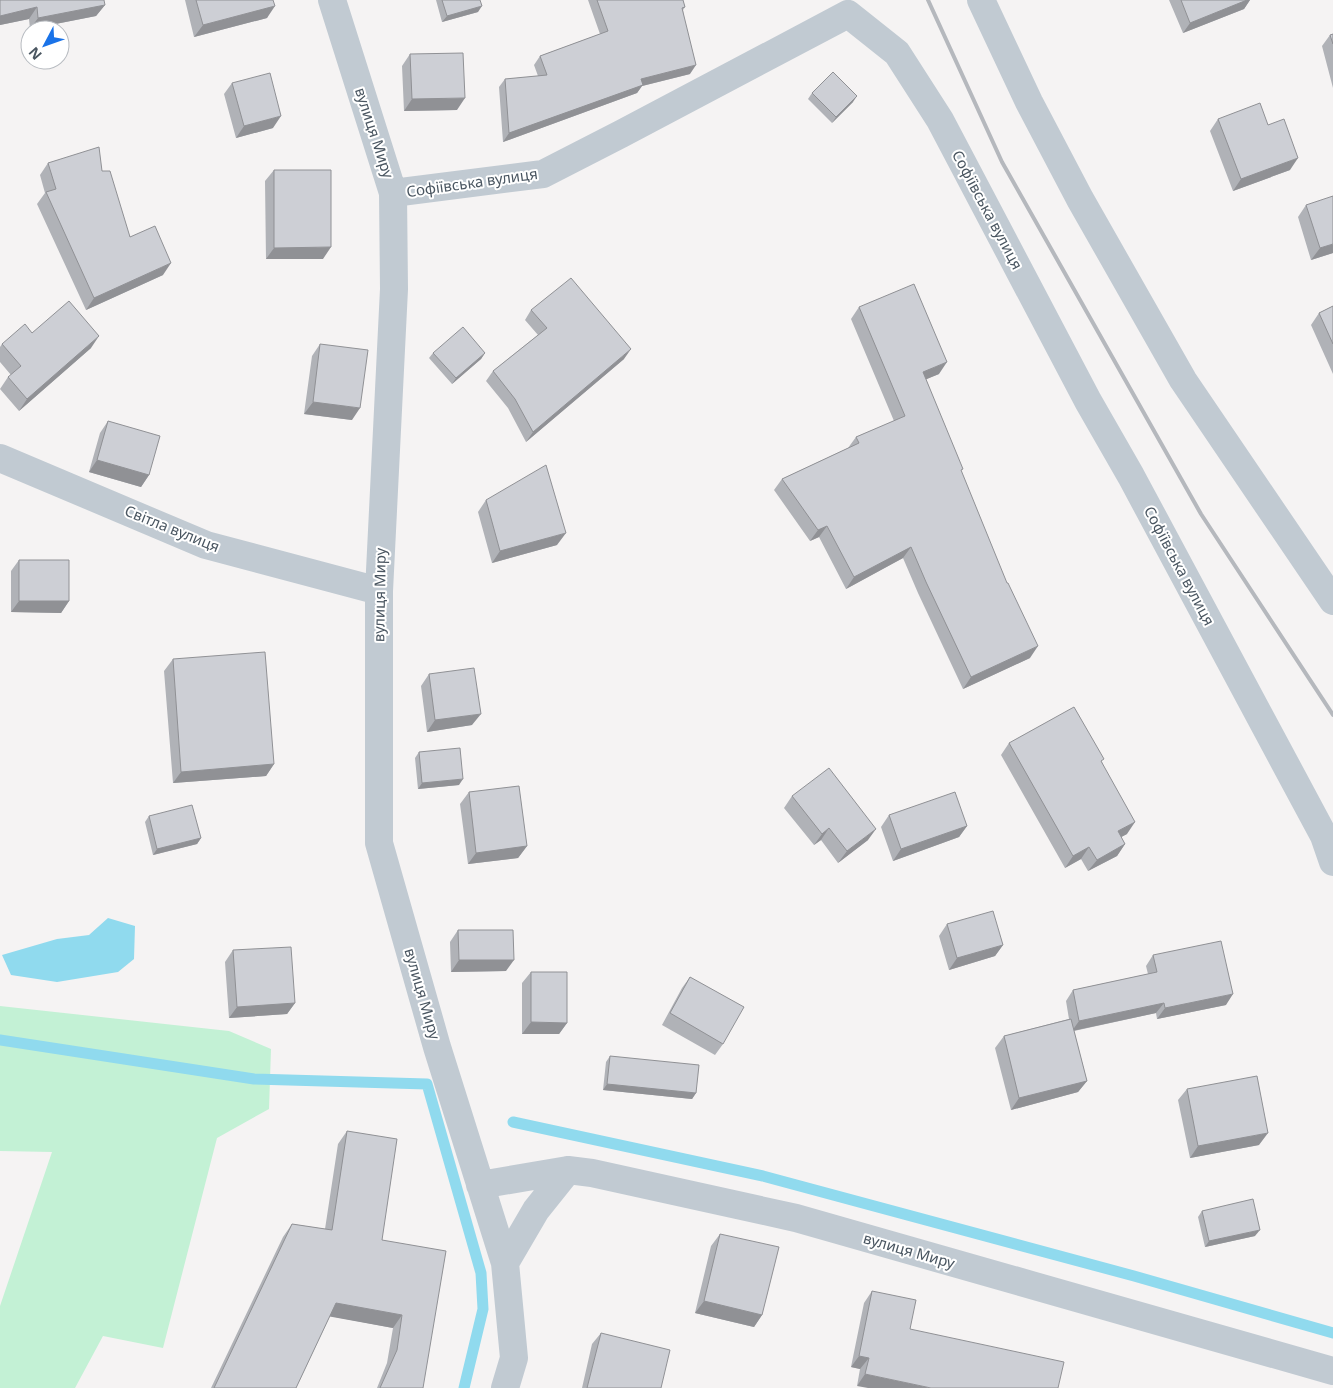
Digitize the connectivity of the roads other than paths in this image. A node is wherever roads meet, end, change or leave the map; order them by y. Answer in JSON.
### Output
{"nodes":[{"id":1,"x":332,"y":0,"type":"edge"},
{"id":2,"x":981,"y":0,"type":"edge"},
{"id":3,"x":393,"y":193,"type":"junction"},
{"id":4,"x":0,"y":458,"type":"edge"},
{"id":5,"x":379,"y":592,"type":"junction"},
{"id":6,"x":1333,"y":601,"type":"edge"},
{"id":7,"x":1333,"y":862,"type":"edge"},
{"id":8,"x":568,"y":1170,"type":"junction"},
{"id":9,"x":480,"y":1185,"type":"junction"},
{"id":10,"x":505,"y":1263,"type":"junction"},
{"id":11,"x":1333,"y":1371,"type":"edge"},
{"id":12,"x":505,"y":1388,"type":"edge"}],
"edges":[{"from":1,"to":3,"type":"street","name":"вулиця Миру"},
{"from":2,"to":6,"type":"street"},
{"from":3,"to":5,"type":"street","name":"вулиця Миру"},
{"from":3,"to":7,"type":"street","name":"Софіївська вулиця"},
{"from":4,"to":5,"type":"street","name":"Світла вулиця"},
{"from":5,"to":9,"type":"street","name":"вулиця Миру"},
{"from":8,"to":9,"type":"street","name":"вулиця Миру"},
{"from":8,"to":10,"type":"street"},
{"from":8,"to":11,"type":"street","name":"вулиця Миру"},
{"from":9,"to":10,"type":"street","name":"вулиця Миру"},
{"from":10,"to":12,"type":"street","name":"вулиця Миру"}]}
